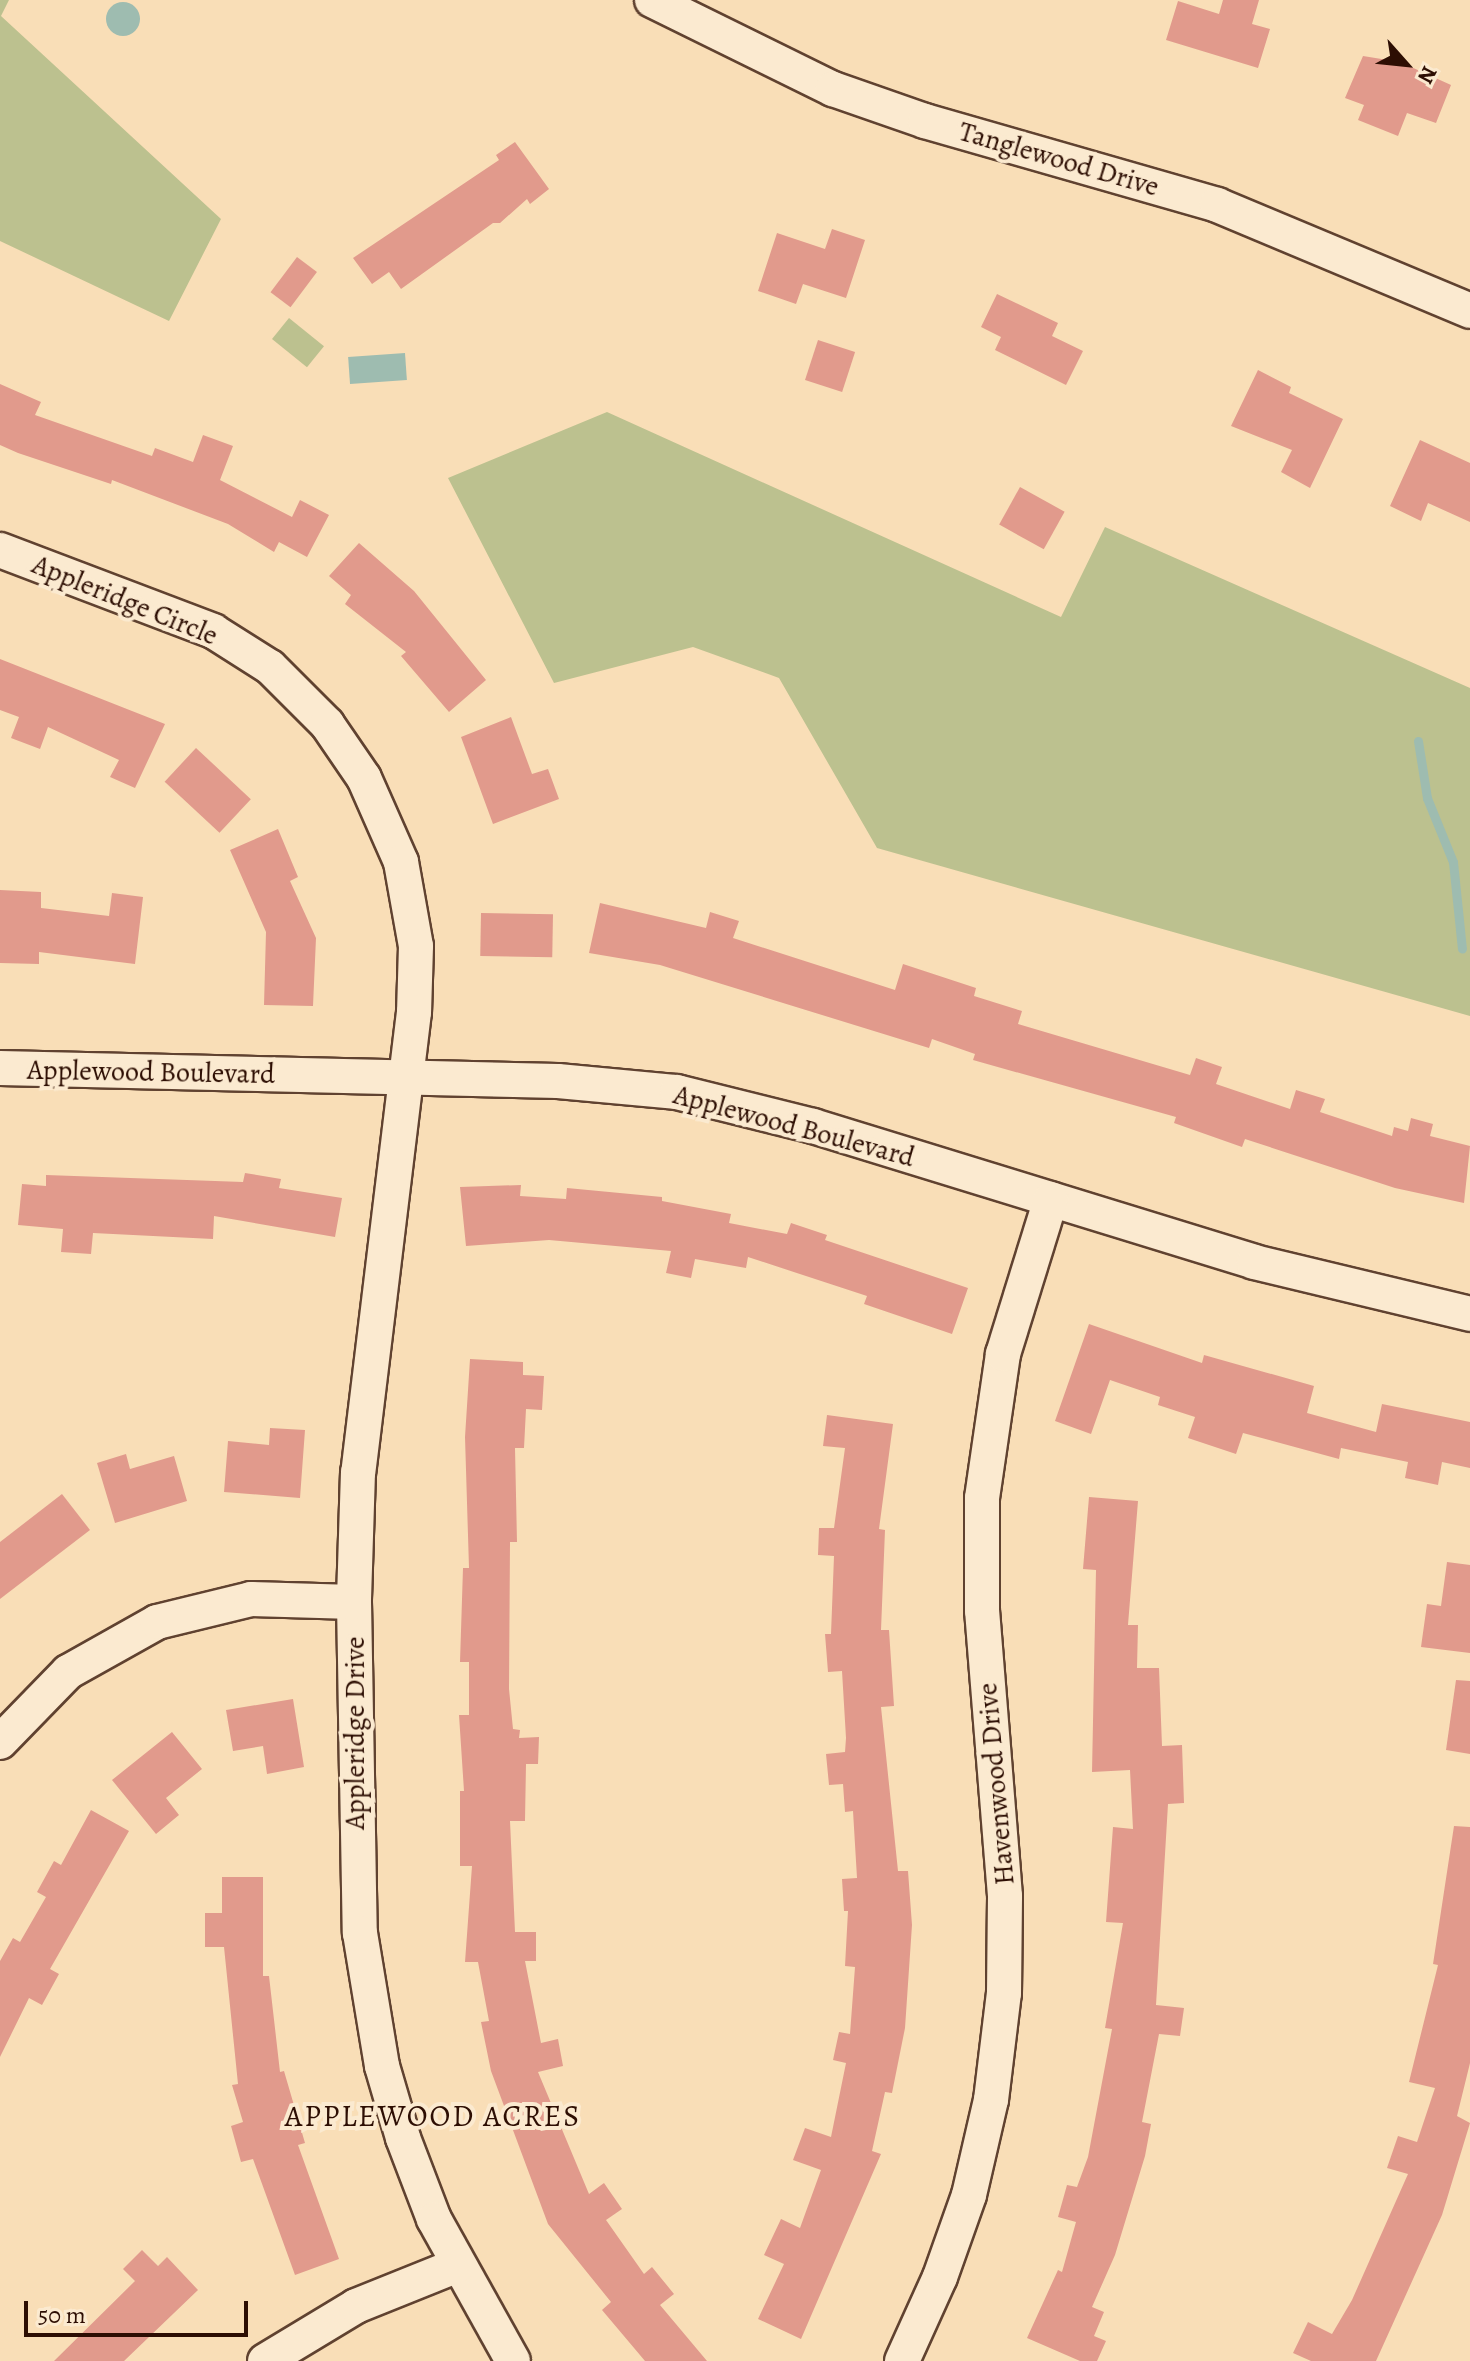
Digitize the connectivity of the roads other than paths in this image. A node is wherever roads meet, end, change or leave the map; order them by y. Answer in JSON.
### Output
{"nodes":[{"id":1,"x":652,"y":0,"type":"edge"},
{"id":2,"x":1470,"y":311,"type":"edge"},
{"id":3,"x":0,"y":550,"type":"edge"},
{"id":4,"x":0,"y":1068,"type":"edge"},
{"id":5,"x":406,"y":1077,"type":"junction"},
{"id":6,"x":1051,"y":1199,"type":"junction"},
{"id":7,"x":1470,"y":1314,"type":"edge"},
{"id":8,"x":354,"y":1602,"type":"junction"},
{"id":9,"x":0,"y":1742,"type":"edge"},
{"id":10,"x":458,"y":2265,"type":"junction"},
{"id":11,"x":265,"y":2361,"type":"edge"},
{"id":12,"x":513,"y":2361,"type":"edge"},
{"id":13,"x":902,"y":2361,"type":"edge"}],
"edges":[{"from":1,"to":2,"type":"street","name":"Tanglewood Drive"},
{"from":3,"to":5,"type":"street","name":"Appleridge Circle"},
{"from":4,"to":5,"type":"street","name":"Applewood Boulevard"},
{"from":5,"to":6,"type":"street","name":"Applewood Boulevard"},
{"from":5,"to":8,"type":"street","name":"Appleridge Drive"},
{"from":6,"to":7,"type":"street","name":"Applewood Boulevard"},
{"from":6,"to":13,"type":"street","name":"Havenwood Drive"},
{"from":8,"to":9,"type":"street"},
{"from":8,"to":10,"type":"street","name":"Appleridge Drive"},
{"from":10,"to":11,"type":"street"},
{"from":10,"to":12,"type":"street","name":"Appleridge Drive"}]}
